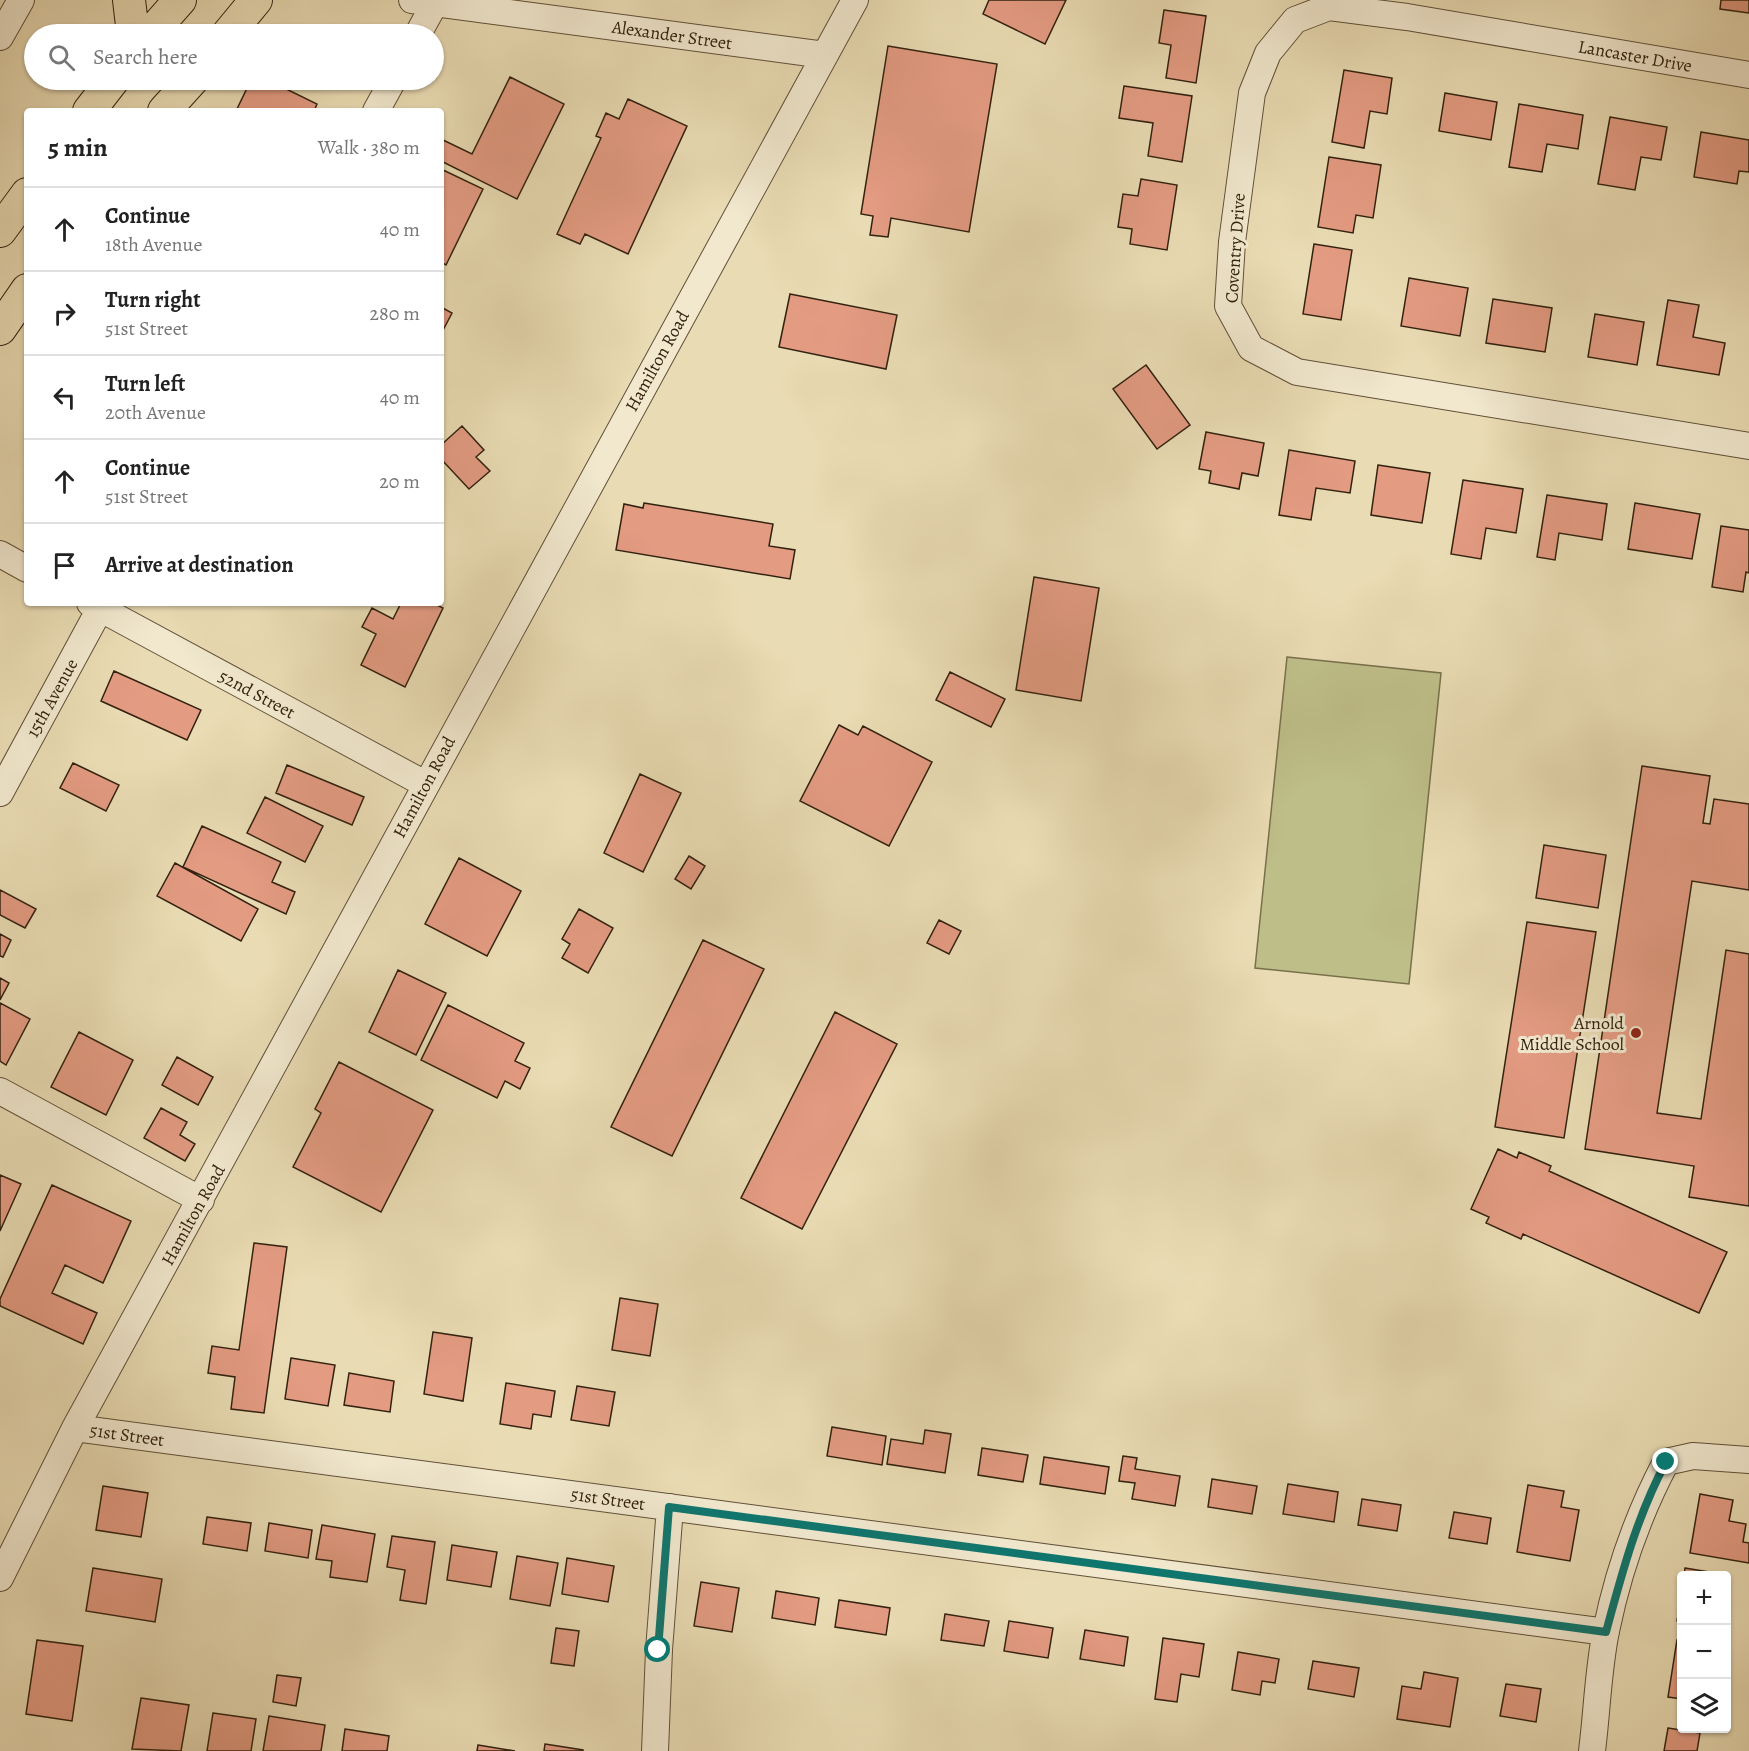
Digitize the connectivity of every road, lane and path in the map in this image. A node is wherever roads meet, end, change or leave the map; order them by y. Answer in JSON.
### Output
{"nodes":[{"id":1,"x":21,"y":0,"type":"edge"},
{"id":2,"x":129,"y":0,"type":"edge"},
{"id":3,"x":180,"y":0,"type":"edge"},
{"id":4,"x":256,"y":0,"type":"edge"},
{"id":5,"x":855,"y":0,"type":"edge"},
{"id":6,"x":424,"y":2,"type":"edge"},
{"id":7,"x":132,"y":24,"type":"edge"},
{"id":8,"x":159,"y":24,"type":"edge"},
{"id":9,"x":236,"y":24,"type":"edge"},
{"id":10,"x":420,"y":24,"type":"edge"},
{"id":11,"x":0,"y":37,"type":"edge"},
{"id":12,"x":1521,"y":37,"type":"joint"},
{"id":13,"x":825,"y":55,"type":"junction"},
{"id":14,"x":1749,"y":75,"type":"edge"},
{"id":15,"x":105,"y":90,"type":"edge"},
{"id":16,"x":183,"y":90,"type":"edge"},
{"id":17,"x":388,"y":90,"type":"edge"},
{"id":18,"x":91,"y":108,"type":"edge"},
{"id":19,"x":167,"y":108,"type":"edge"},
{"id":20,"x":378,"y":108,"type":"edge"},
{"id":21,"x":24,"y":198,"type":"edge"},
{"id":22,"x":0,"y":231,"type":"edge"},
{"id":23,"x":24,"y":294,"type":"edge"},
{"id":24,"x":0,"y":329,"type":"edge"},
{"id":25,"x":1749,"y":446,"type":"edge"},
{"id":26,"x":0,"y":554,"type":"edge"},
{"id":27,"x":24,"y":567,"type":"edge"},
{"id":28,"x":97,"y":606,"type":"edge"},
{"id":29,"x":100,"y":606,"type":"edge"},
{"id":30,"x":425,"y":784,"type":"junction"},
{"id":31,"x":0,"y":793,"type":"edge"},
{"id":32,"x":0,"y":1091,"type":"edge"},
{"id":33,"x":201,"y":1200,"type":"junction"},
{"id":34,"x":75,"y":1428,"type":"junction"},
{"id":35,"x":1749,"y":1460,"type":"edge"},
{"id":36,"x":669,"y":1507,"type":"junction"},
{"id":37,"x":0,"y":1578,"type":"edge"},
{"id":38,"x":1606,"y":1632,"type":"junction"},
{"id":39,"x":655,"y":1751,"type":"edge"},
{"id":40,"x":1592,"y":1751,"type":"edge"}],
"edges":[{"from":1,"to":11,"type":"street"},
{"from":2,"to":7,"type":"main road"},
{"from":3,"to":8,"type":"main road"},
{"from":4,"to":9,"type":"main road"},
{"from":5,"to":13,"type":"street","name":"Hamilton Road"},
{"from":6,"to":10,"type":"street"},
{"from":6,"to":13,"type":"street","name":"Alexander Street"},
{"from":12,"to":14,"type":"street","name":"Lancaster Drive"},
{"from":12,"to":25,"type":"street","name":"Coventry Drive"},
{"from":13,"to":30,"type":"street","name":"Hamilton Road"},
{"from":15,"to":18,"type":"main road"},
{"from":16,"to":19,"type":"main road"},
{"from":17,"to":20,"type":"street"},
{"from":21,"to":22,"type":"main road"},
{"from":23,"to":24,"type":"main road"},
{"from":26,"to":27,"type":"street"},
{"from":28,"to":31,"type":"street","name":"15th Avenue"},
{"from":29,"to":30,"type":"street","name":"52nd Street"},
{"from":30,"to":33,"type":"street","name":"Hamilton Road"},
{"from":32,"to":33,"type":"street"},
{"from":33,"to":34,"type":"street","name":"Hamilton Road"},
{"from":34,"to":36,"type":"street","name":"51st Street"},
{"from":34,"to":37,"type":"street","name":"Hamilton Road"},
{"from":35,"to":38,"type":"street"},
{"from":36,"to":38,"type":"street","name":"51st Street"},
{"from":36,"to":39,"type":"street"},
{"from":38,"to":40,"type":"street"}]}
